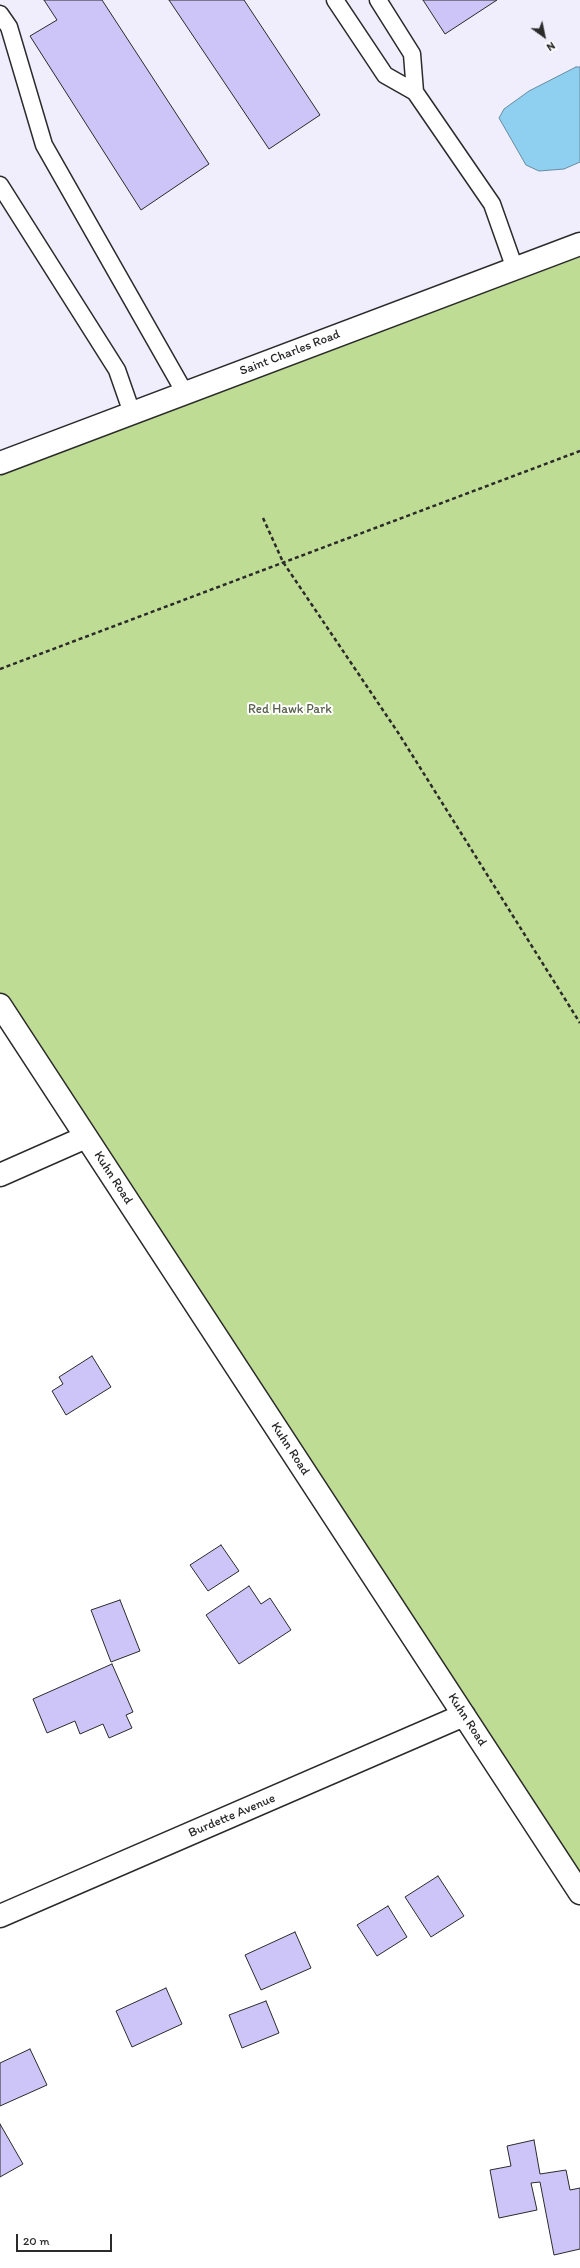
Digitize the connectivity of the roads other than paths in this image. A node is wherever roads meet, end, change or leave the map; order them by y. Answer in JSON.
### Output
{"nodes":[{"id":1,"x":335,"y":0,"type":"edge"},
{"id":2,"x":378,"y":0,"type":"edge"},
{"id":3,"x":0,"y":14,"type":"edge"},
{"id":4,"x":415,"y":92,"type":"junction"},
{"id":5,"x":0,"y":185,"type":"edge"},
{"id":6,"x":580,"y":244,"type":"edge"},
{"id":7,"x":515,"y":269,"type":"junction"},
{"id":8,"x":185,"y":393,"type":"junction"},
{"id":9,"x":132,"y":413,"type":"junction"},
{"id":10,"x":0,"y":463,"type":"edge"},
{"id":11,"x":0,"y":1005,"type":"edge"},
{"id":12,"x":86,"y":1137,"type":"junction"},
{"id":13,"x":0,"y":1175,"type":"edge"},
{"id":14,"x":464,"y":1715,"type":"junction"},
{"id":15,"x":580,"y":1893,"type":"edge"},
{"id":16,"x":0,"y":1916,"type":"edge"}],
"edges":[{"from":1,"to":4,"type":"lane"},
{"from":2,"to":4,"type":"lane"},
{"from":3,"to":8,"type":"lane"},
{"from":4,"to":7,"type":"lane"},
{"from":5,"to":9,"type":"lane"},
{"from":6,"to":7,"type":"street","name":"Saint Charles Road"},
{"from":7,"to":8,"type":"street","name":"Saint Charles Road"},
{"from":8,"to":9,"type":"street","name":"Saint Charles Road"},
{"from":9,"to":10,"type":"street","name":"Saint Charles Road"},
{"from":11,"to":12,"type":"street","name":"Kuhn Road"},
{"from":12,"to":13,"type":"street"},
{"from":12,"to":14,"type":"street","name":"Kuhn Road"},
{"from":14,"to":15,"type":"street","name":"Kuhn Road"},
{"from":14,"to":16,"type":"street","name":"Burdette Avenue"}]}
